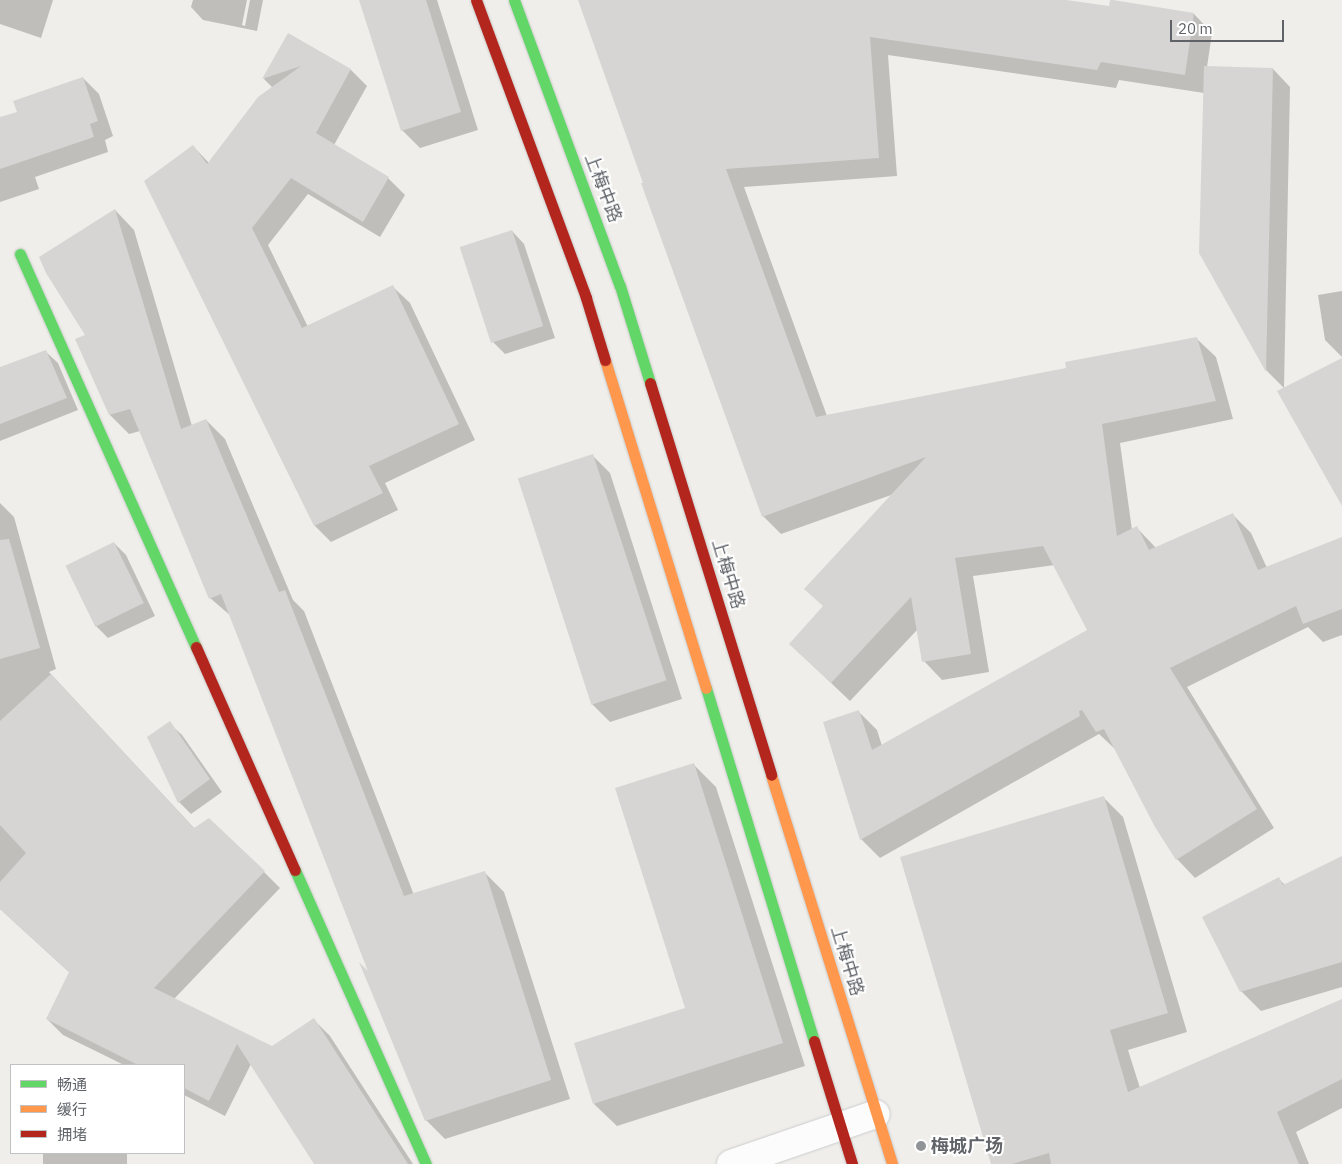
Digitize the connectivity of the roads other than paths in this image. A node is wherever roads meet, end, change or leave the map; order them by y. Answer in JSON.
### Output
{"nodes":[{"id":1,"x":476,"y":0,"type":"edge"},
{"id":2,"x":514,"y":0,"type":"edge"},
{"id":3,"x":20,"y":254,"type":"dead end"},
{"id":4,"x":876,"y":1114,"type":"junction"},
{"id":5,"x":839,"y":1127,"type":"junction"},
{"id":6,"x":426,"y":1164,"type":"edge"},
{"id":7,"x":731,"y":1164,"type":"edge"},
{"id":8,"x":852,"y":1164,"type":"edge"},
{"id":9,"x":892,"y":1164,"type":"edge"}],
"edges":[{"from":1,"to":5,"type":"main road"},
{"from":2,"to":4,"type":"main road","name":"上梅中路"},
{"from":3,"to":6,"type":"main road"},
{"from":4,"to":5,"type":"street"},
{"from":4,"to":9,"type":"main road","name":"上梅中路"},
{"from":5,"to":7,"type":"street"},
{"from":5,"to":8,"type":"main road"}]}
